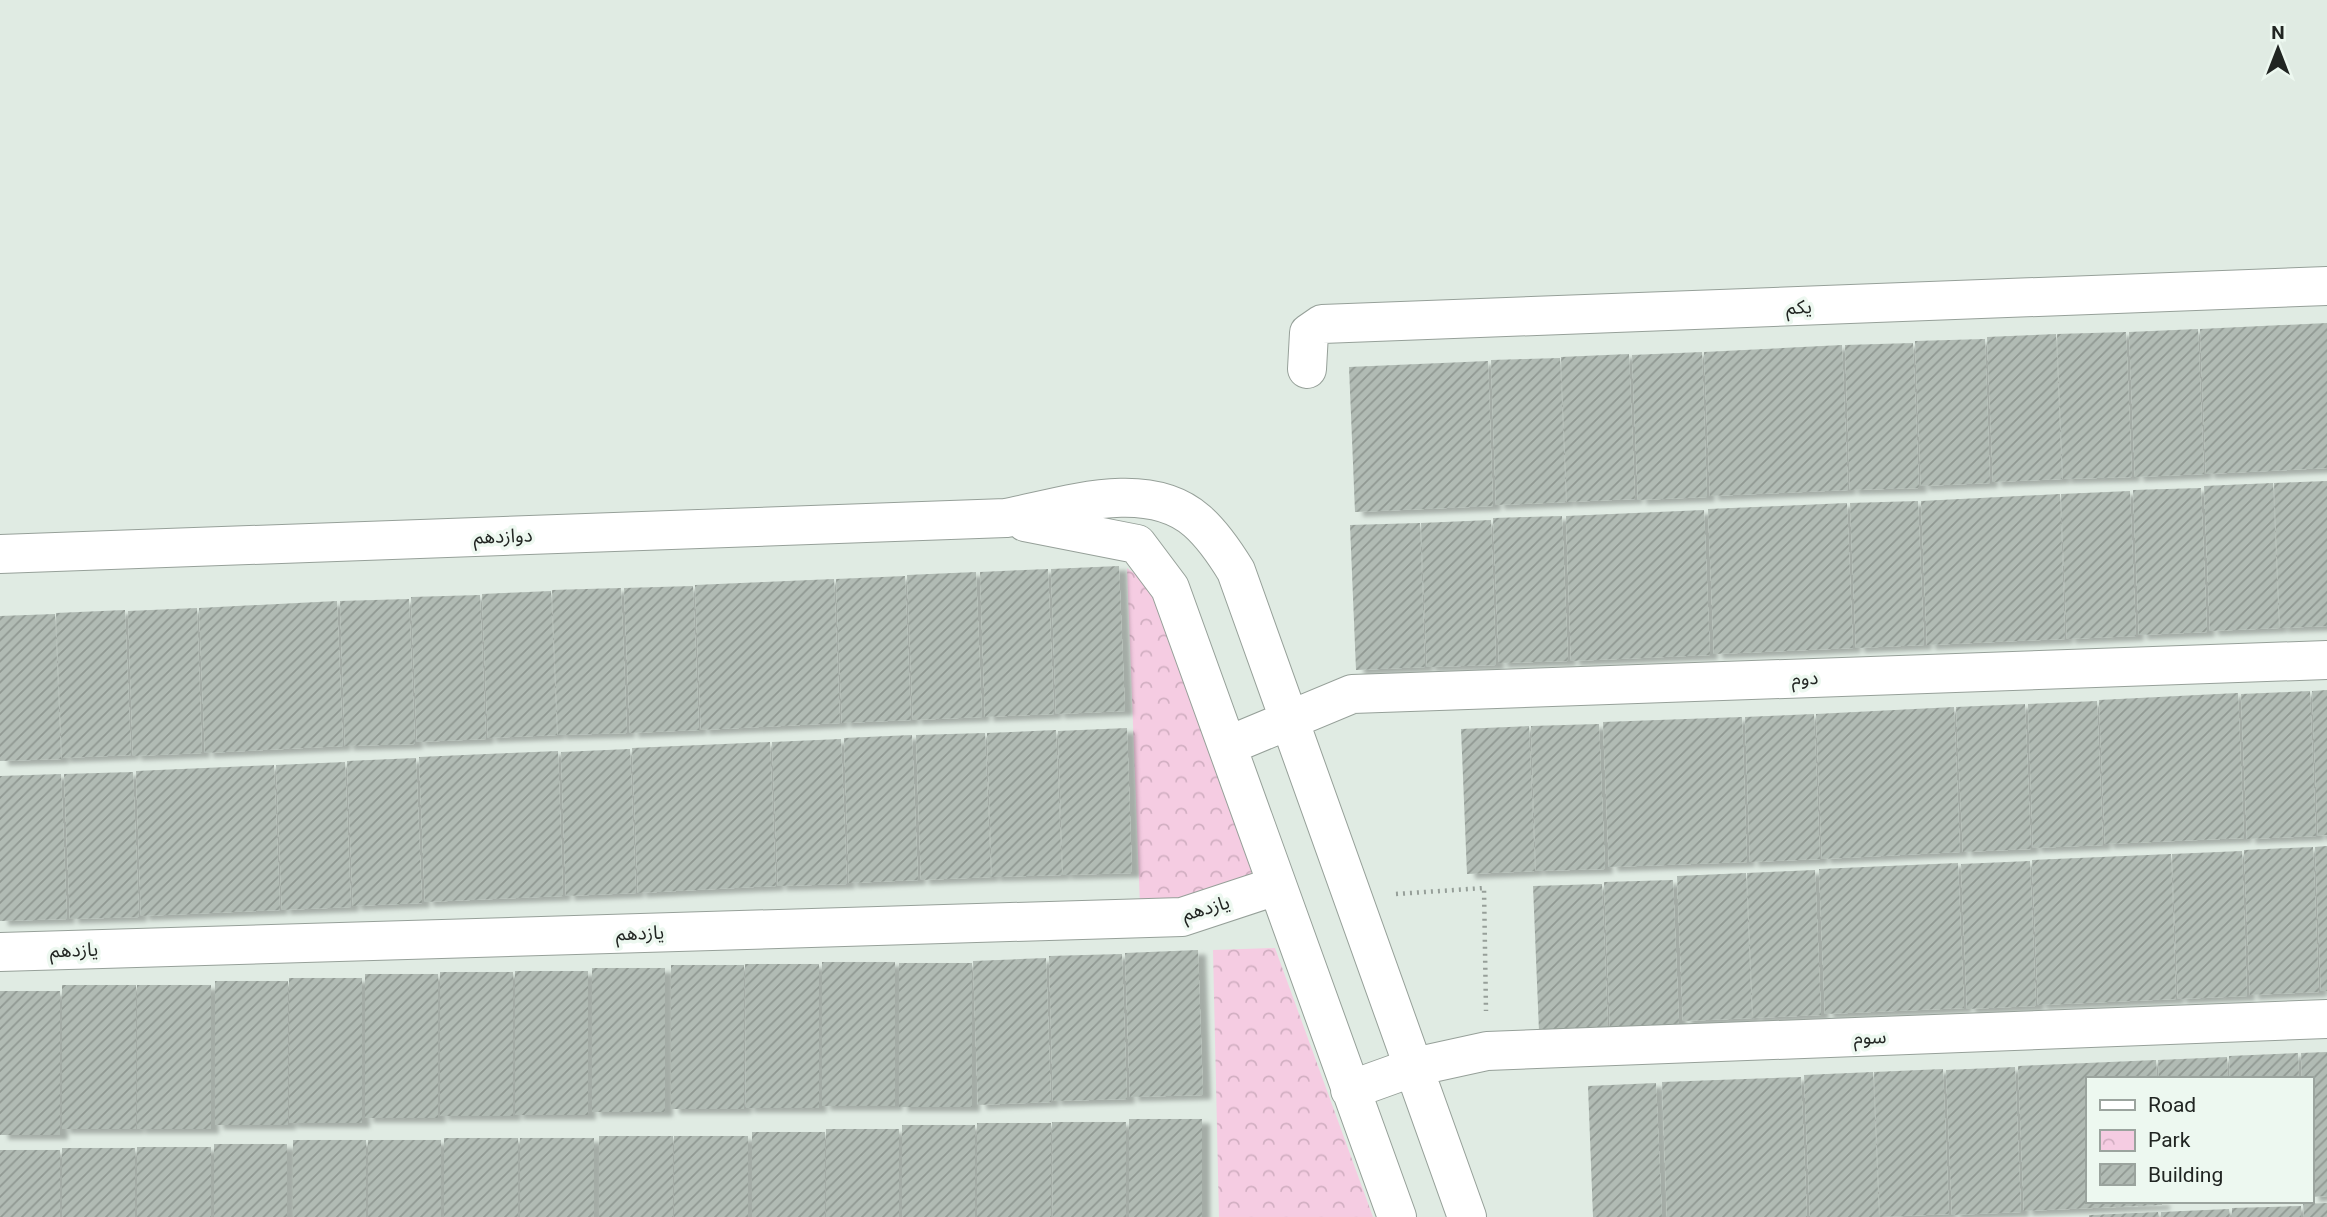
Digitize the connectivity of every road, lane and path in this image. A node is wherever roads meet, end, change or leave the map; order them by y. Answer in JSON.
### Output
{"nodes":[{"id":1,"x":2327,"y":286,"type":"edge"},
{"id":2,"x":1307,"y":369,"type":"dead end"},
{"id":3,"x":1006,"y":518,"type":"junction"},
{"id":4,"x":0,"y":554,"type":"edge"},
{"id":5,"x":2327,"y":660,"type":"edge"},
{"id":6,"x":1288,"y":721,"type":"junction"},
{"id":7,"x":1227,"y":746,"type":"junction"},
{"id":8,"x":1276,"y":886,"type":"junction"},
{"id":9,"x":1353,"y":897,"type":"junction"},
{"id":10,"x":0,"y":952,"type":"edge"},
{"id":11,"x":2327,"y":1019,"type":"edge"},
{"id":12,"x":1487,"y":1051,"type":"junction"},
{"id":13,"x":1414,"y":1067,"type":"junction"},
{"id":14,"x":1350,"y":1090,"type":"junction"},
{"id":15,"x":1396,"y":1217,"type":"edge"},
{"id":16,"x":1468,"y":1217,"type":"edge"}],
"edges":[{"from":1,"to":2,"type":"street","name":"یکم"},
{"from":3,"to":4,"type":"street","name":"دوازدهم"},
{"from":3,"to":6,"type":"street"},
{"from":3,"to":7,"type":"street"},
{"from":5,"to":6,"type":"street","name":"دوم"},
{"from":6,"to":7,"type":"street","name":"دوم"},
{"from":6,"to":9,"type":"street"},
{"from":7,"to":8,"type":"street"},
{"from":8,"to":10,"type":"street","name":"یازدهم"},
{"from":8,"to":14,"type":"street"},
{"from":9,"to":12,"type":"path"},
{"from":9,"to":13,"type":"street"},
{"from":11,"to":12,"type":"street","name":"سوم"},
{"from":12,"to":13,"type":"street","name":"سوم"},
{"from":13,"to":14,"type":"street","name":"سوم"},
{"from":13,"to":16,"type":"street"},
{"from":14,"to":15,"type":"street"}]}
